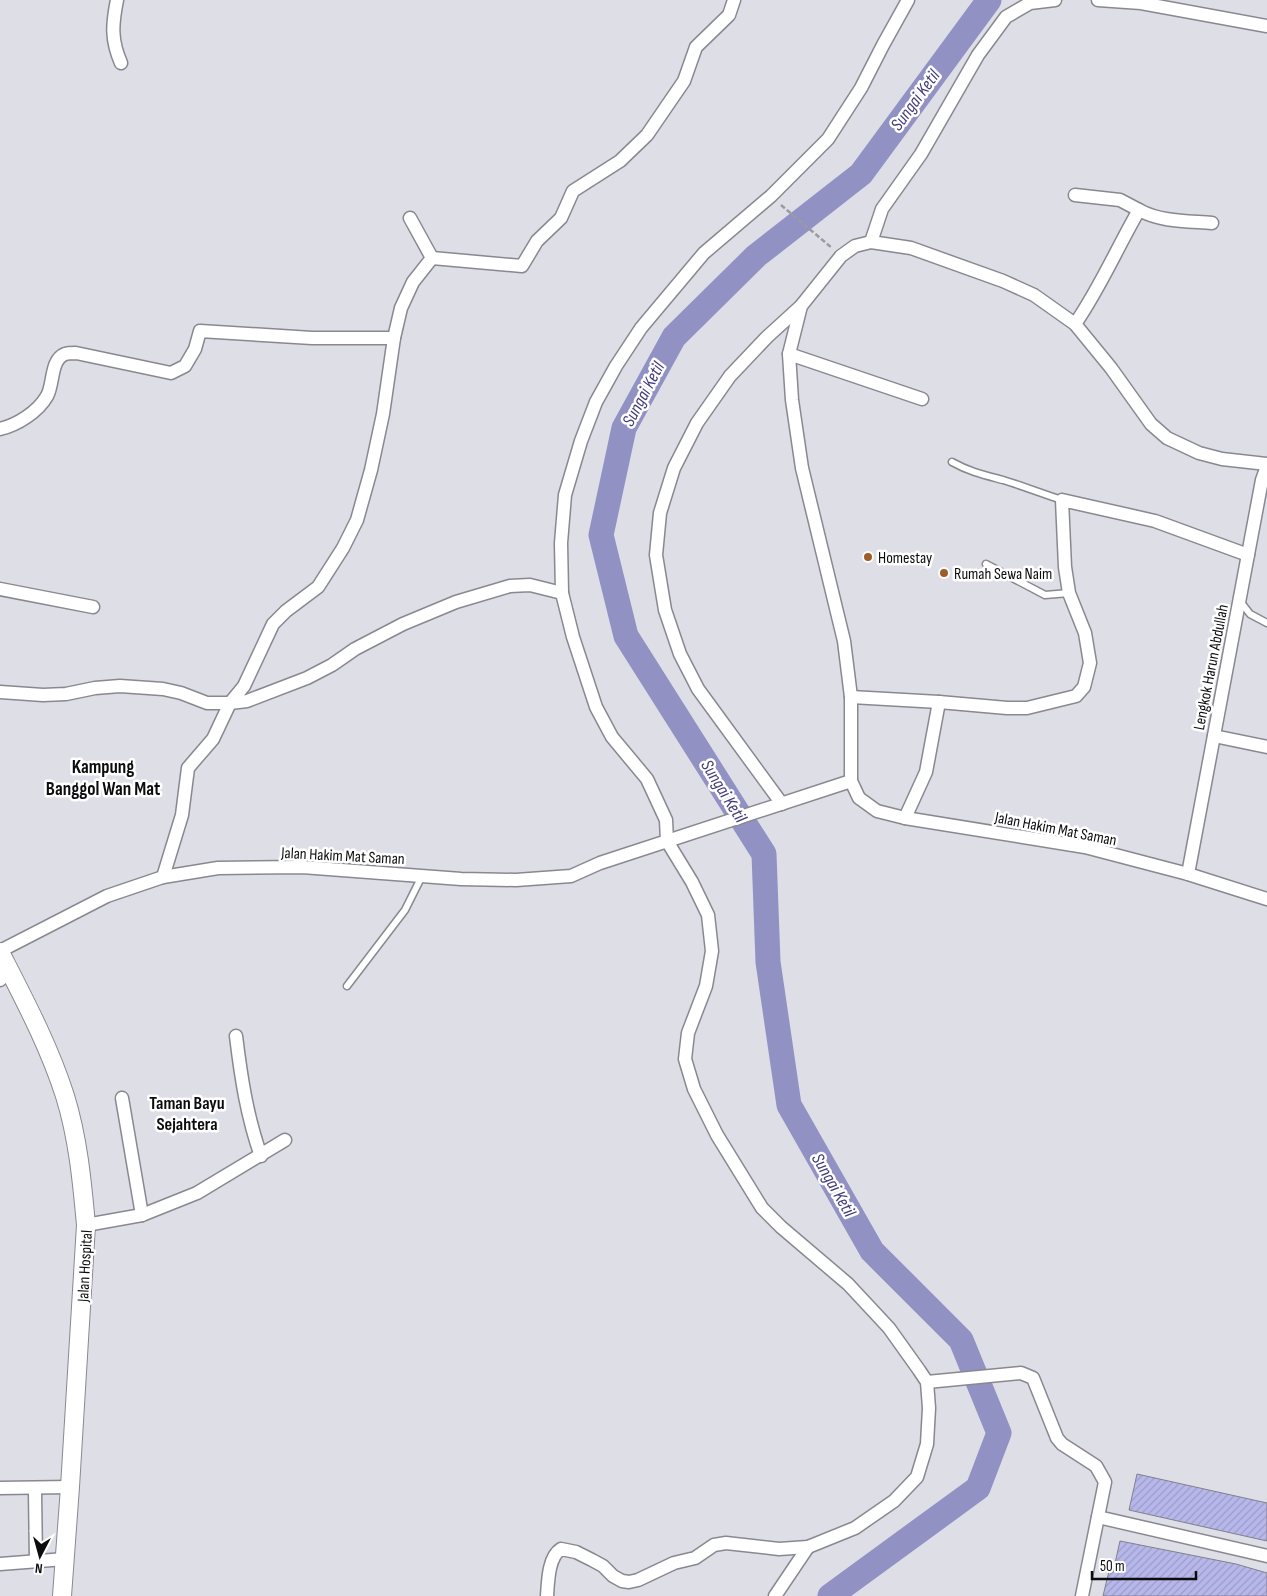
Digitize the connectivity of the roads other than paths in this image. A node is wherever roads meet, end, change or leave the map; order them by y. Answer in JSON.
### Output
{"nodes":[{"id":1,"x":117,"y":0,"type":"edge"},
{"id":2,"x":734,"y":0,"type":"edge"},
{"id":3,"x":908,"y":0,"type":"edge"},
{"id":4,"x":1054,"y":0,"type":"edge"},
{"id":5,"x":1098,"y":0,"type":"edge"},
{"id":6,"x":1267,"y":26,"type":"edge"},
{"id":7,"x":122,"y":63,"type":"dead end"},
{"id":8,"x":1075,"y":195,"type":"dead end"},
{"id":9,"x":1139,"y":210,"type":"junction"},
{"id":10,"x":410,"y":218,"type":"dead end"},
{"id":11,"x":1212,"y":223,"type":"dead end"},
{"id":12,"x":871,"y":242,"type":"junction"},
{"id":13,"x":432,"y":258,"type":"junction"},
{"id":14,"x":801,"y":306,"type":"junction"},
{"id":15,"x":1075,"y":324,"type":"junction"},
{"id":16,"x":394,"y":338,"type":"junction"},
{"id":17,"x":790,"y":354,"type":"junction"},
{"id":18,"x":922,"y":399,"type":"dead end"},
{"id":19,"x":0,"y":430,"type":"edge"},
{"id":20,"x":952,"y":462,"type":"dead end"},
{"id":21,"x":1267,"y":465,"type":"edge"},
{"id":22,"x":1062,"y":500,"type":"junction"},
{"id":23,"x":1248,"y":555,"type":"junction"},
{"id":24,"x":986,"y":564,"type":"dead end"},
{"id":25,"x":0,"y":589,"type":"edge"},
{"id":26,"x":1069,"y":593,"type":"junction"},
{"id":27,"x":562,"y":594,"type":"junction"},
{"id":28,"x":1240,"y":600,"type":"junction"},
{"id":29,"x":94,"y":607,"type":"dead end"},
{"id":30,"x":1267,"y":623,"type":"edge"},
{"id":31,"x":0,"y":692,"type":"edge"},
{"id":32,"x":851,"y":697,"type":"junction"},
{"id":33,"x":939,"y":702,"type":"junction"},
{"id":34,"x":230,"y":703,"type":"junction"},
{"id":35,"x":1214,"y":736,"type":"junction"},
{"id":36,"x":1267,"y":747,"type":"edge"},
{"id":37,"x":851,"y":781,"type":"junction"},
{"id":38,"x":782,"y":804,"type":"junction"},
{"id":39,"x":905,"y":818,"type":"junction"},
{"id":40,"x":667,"y":842,"type":"junction"},
{"id":41,"x":1188,"y":874,"type":"junction"},
{"id":42,"x":422,"y":876,"type":"junction"},
{"id":43,"x":163,"y":877,"type":"junction"},
{"id":44,"x":1267,"y":898,"type":"edge"},
{"id":45,"x":0,"y":952,"type":"edge"},
{"id":46,"x":5,"y":976,"type":"edge"},
{"id":47,"x":347,"y":986,"type":"dead end"},
{"id":48,"x":236,"y":1036,"type":"dead end"},
{"id":49,"x":122,"y":1098,"type":"dead end"},
{"id":50,"x":285,"y":1140,"type":"dead end"},
{"id":51,"x":261,"y":1156,"type":"junction"},
{"id":52,"x":142,"y":1215,"type":"junction"},
{"id":53,"x":86,"y":1225,"type":"junction"},
{"id":54,"x":927,"y":1382,"type":"junction"},
{"id":55,"x":70,"y":1487,"type":"junction"},
{"id":56,"x":0,"y":1488,"type":"edge"},
{"id":57,"x":34,"y":1492,"type":"dead end"},
{"id":58,"x":1098,"y":1517,"type":"junction"},
{"id":59,"x":808,"y":1546,"type":"junction"},
{"id":60,"x":1267,"y":1556,"type":"edge"},
{"id":61,"x":65,"y":1558,"type":"junction"},
{"id":62,"x":36,"y":1561,"type":"junction"},
{"id":63,"x":0,"y":1564,"type":"edge"},
{"id":64,"x":62,"y":1596,"type":"edge"},
{"id":65,"x":547,"y":1596,"type":"edge"},
{"id":66,"x":775,"y":1596,"type":"edge"},
{"id":67,"x":1082,"y":1596,"type":"edge"}],
"edges":[{"from":1,"to":7,"type":"street"},
{"from":2,"to":13,"type":"street"},
{"from":3,"to":27,"type":"street"},
{"from":4,"to":12,"type":"street"},
{"from":5,"to":6,"type":"street"},
{"from":8,"to":9,"type":"street"},
{"from":9,"to":11,"type":"street"},
{"from":9,"to":15,"type":"street"},
{"from":10,"to":13,"type":"street"},
{"from":12,"to":14,"type":"street"},
{"from":12,"to":15,"type":"street"},
{"from":13,"to":16,"type":"street"},
{"from":14,"to":17,"type":"street"},
{"from":14,"to":38,"type":"street"},
{"from":15,"to":21,"type":"street"},
{"from":16,"to":19,"type":"street"},
{"from":16,"to":34,"type":"street"},
{"from":17,"to":18,"type":"street"},
{"from":17,"to":32,"type":"street"},
{"from":20,"to":22,"type":"lane"},
{"from":21,"to":23,"type":"street","name":"Lengkok Harun Abdullah"},
{"from":22,"to":23,"type":"street"},
{"from":22,"to":26,"type":"street"},
{"from":23,"to":28,"type":"street","name":"Lengkok Harun Abdullah"},
{"from":24,"to":26,"type":"lane"},
{"from":25,"to":29,"type":"street"},
{"from":26,"to":33,"type":"street"},
{"from":27,"to":34,"type":"street"},
{"from":27,"to":40,"type":"street"},
{"from":28,"to":30,"type":"lane"},
{"from":28,"to":35,"type":"street","name":"Lengkok Harun Abdullah"},
{"from":31,"to":34,"type":"street"},
{"from":32,"to":33,"type":"street"},
{"from":32,"to":37,"type":"street"},
{"from":33,"to":39,"type":"street"},
{"from":34,"to":43,"type":"street"},
{"from":35,"to":36,"type":"street"},
{"from":35,"to":41,"type":"street","name":"Lengkok Harun Abdullah"},
{"from":37,"to":38,"type":"street","name":"Jalan Hakim Mat Saman"},
{"from":37,"to":39,"type":"street","name":"Jalan Hakim Mat Saman"},
{"from":38,"to":40,"type":"street","name":"Jalan Hakim Mat Saman"},
{"from":39,"to":41,"type":"street","name":"Jalan Hakim Mat Saman"},
{"from":40,"to":42,"type":"street","name":"Jalan Hakim Mat Saman"},
{"from":40,"to":54,"type":"street"},
{"from":41,"to":44,"type":"street","name":"Jalan Hakim Mat Saman"},
{"from":42,"to":43,"type":"street","name":"Jalan Hakim Mat Saman"},
{"from":42,"to":47,"type":"lane"},
{"from":43,"to":45,"type":"street","name":"Jalan Hakim Mat Saman"},
{"from":45,"to":46,"type":"main road","name":"Jalan Hospital"},
{"from":46,"to":53,"type":"main road","name":"Jalan Hospital"},
{"from":48,"to":51,"type":"street"},
{"from":49,"to":52,"type":"street"},
{"from":50,"to":51,"type":"street"},
{"from":51,"to":52,"type":"street"},
{"from":52,"to":53,"type":"street"},
{"from":53,"to":55,"type":"main road","name":"Jalan Hospital"},
{"from":54,"to":58,"type":"street"},
{"from":54,"to":59,"type":"street"},
{"from":55,"to":56,"type":"street"},
{"from":55,"to":61,"type":"main road","name":"Jalan Hospital"},
{"from":57,"to":62,"type":"street"},
{"from":58,"to":60,"type":"street"},
{"from":58,"to":67,"type":"street"},
{"from":59,"to":65,"type":"street"},
{"from":59,"to":66,"type":"street"},
{"from":61,"to":62,"type":"street"},
{"from":61,"to":64,"type":"main road","name":"Jalan Hospital"},
{"from":62,"to":63,"type":"street"}]}
